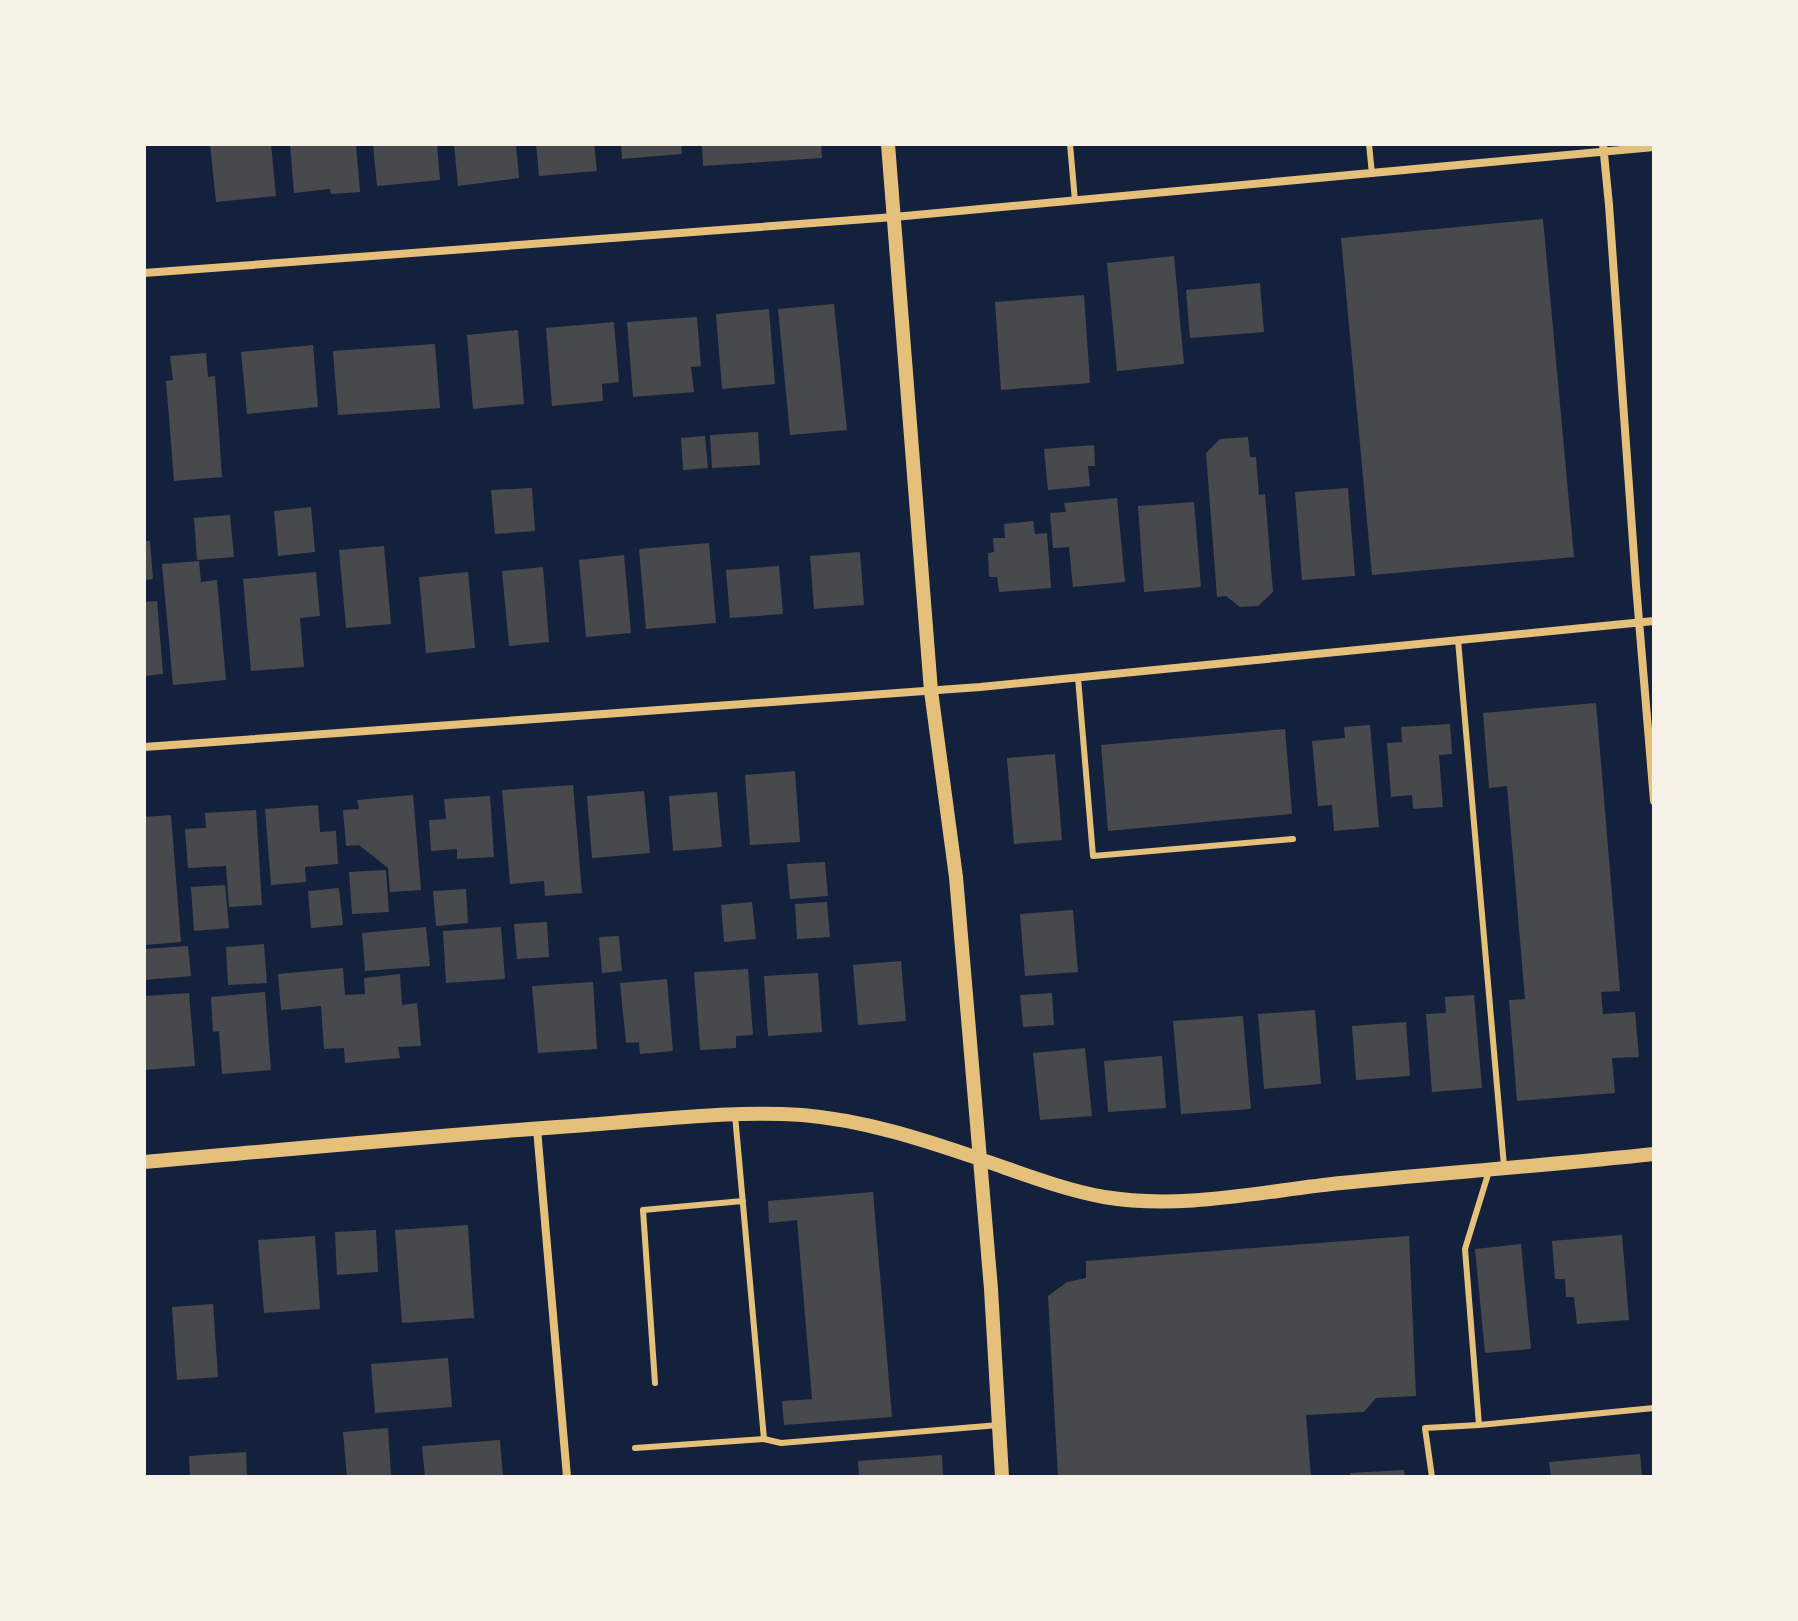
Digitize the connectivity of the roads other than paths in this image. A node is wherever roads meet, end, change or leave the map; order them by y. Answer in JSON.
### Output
{"nodes":[{"id":1,"x":888,"y":144,"type":"edge"},
{"id":2,"x":1070,"y":144,"type":"edge"},
{"id":3,"x":1369,"y":144,"type":"edge"},
{"id":4,"x":1654,"y":147,"type":"edge"},
{"id":5,"x":1604,"y":148,"type":"edge"},
{"id":6,"x":1372,"y":174,"type":"junction"},
{"id":7,"x":1075,"y":201,"type":"junction"},
{"id":8,"x":894,"y":217,"type":"junction"},
{"id":9,"x":144,"y":273,"type":"edge"},
{"id":10,"x":1654,"y":621,"type":"edge"},
{"id":11,"x":1639,"y":622,"type":"junction"},
{"id":12,"x":1458,"y":640,"type":"junction"},
{"id":13,"x":1078,"y":678,"type":"junction"},
{"id":14,"x":931,"y":691,"type":"junction"},
{"id":15,"x":144,"y":747,"type":"edge"},
{"id":16,"x":1654,"y":801,"type":"edge"},
{"id":17,"x":1293,"y":839,"type":"dead end"},
{"id":18,"x":735,"y":1115,"type":"junction"},
{"id":19,"x":537,"y":1129,"type":"junction"},
{"id":20,"x":1654,"y":1154,"type":"edge"},
{"id":21,"x":979,"y":1159,"type":"junction"},
{"id":22,"x":144,"y":1162,"type":"edge"},
{"id":23,"x":1497,"y":1170,"type":"junction"},
{"id":24,"x":743,"y":1201,"type":"junction"},
{"id":25,"x":655,"y":1383,"type":"dead end"},
{"id":26,"x":1654,"y":1408,"type":"edge"},
{"id":27,"x":999,"y":1425,"type":"junction"},
{"id":28,"x":1479,"y":1425,"type":"junction"},
{"id":29,"x":764,"y":1439,"type":"junction"},
{"id":30,"x":635,"y":1448,"type":"dead end"},
{"id":31,"x":567,"y":1477,"type":"edge"},
{"id":32,"x":1002,"y":1477,"type":"edge"},
{"id":33,"x":1432,"y":1477,"type":"edge"}],
"edges":[{"from":1,"to":8,"type":"street"},
{"from":2,"to":7,"type":"lane"},
{"from":3,"to":6,"type":"lane"},
{"from":4,"to":5,"type":"street"},
{"from":5,"to":6,"type":"street"},
{"from":5,"to":11,"type":"street"},
{"from":6,"to":7,"type":"street"},
{"from":7,"to":8,"type":"street"},
{"from":8,"to":9,"type":"street"},
{"from":8,"to":14,"type":"street"},
{"from":10,"to":11,"type":"street"},
{"from":11,"to":12,"type":"street"},
{"from":11,"to":16,"type":"street"},
{"from":12,"to":13,"type":"street"},
{"from":12,"to":23,"type":"lane"},
{"from":13,"to":14,"type":"street"},
{"from":13,"to":17,"type":"lane"},
{"from":14,"to":15,"type":"street"},
{"from":14,"to":21,"type":"street"},
{"from":18,"to":19,"type":"street"},
{"from":18,"to":21,"type":"street"},
{"from":18,"to":24,"type":"lane"},
{"from":19,"to":22,"type":"street"},
{"from":19,"to":31,"type":"street"},
{"from":20,"to":23,"type":"street"},
{"from":21,"to":23,"type":"street"},
{"from":21,"to":27,"type":"street"},
{"from":23,"to":28,"type":"lane"},
{"from":24,"to":25,"type":"lane"},
{"from":24,"to":29,"type":"lane"},
{"from":26,"to":28,"type":"lane"},
{"from":27,"to":29,"type":"lane"},
{"from":27,"to":32,"type":"street"},
{"from":28,"to":33,"type":"lane"},
{"from":29,"to":30,"type":"lane"}]}
